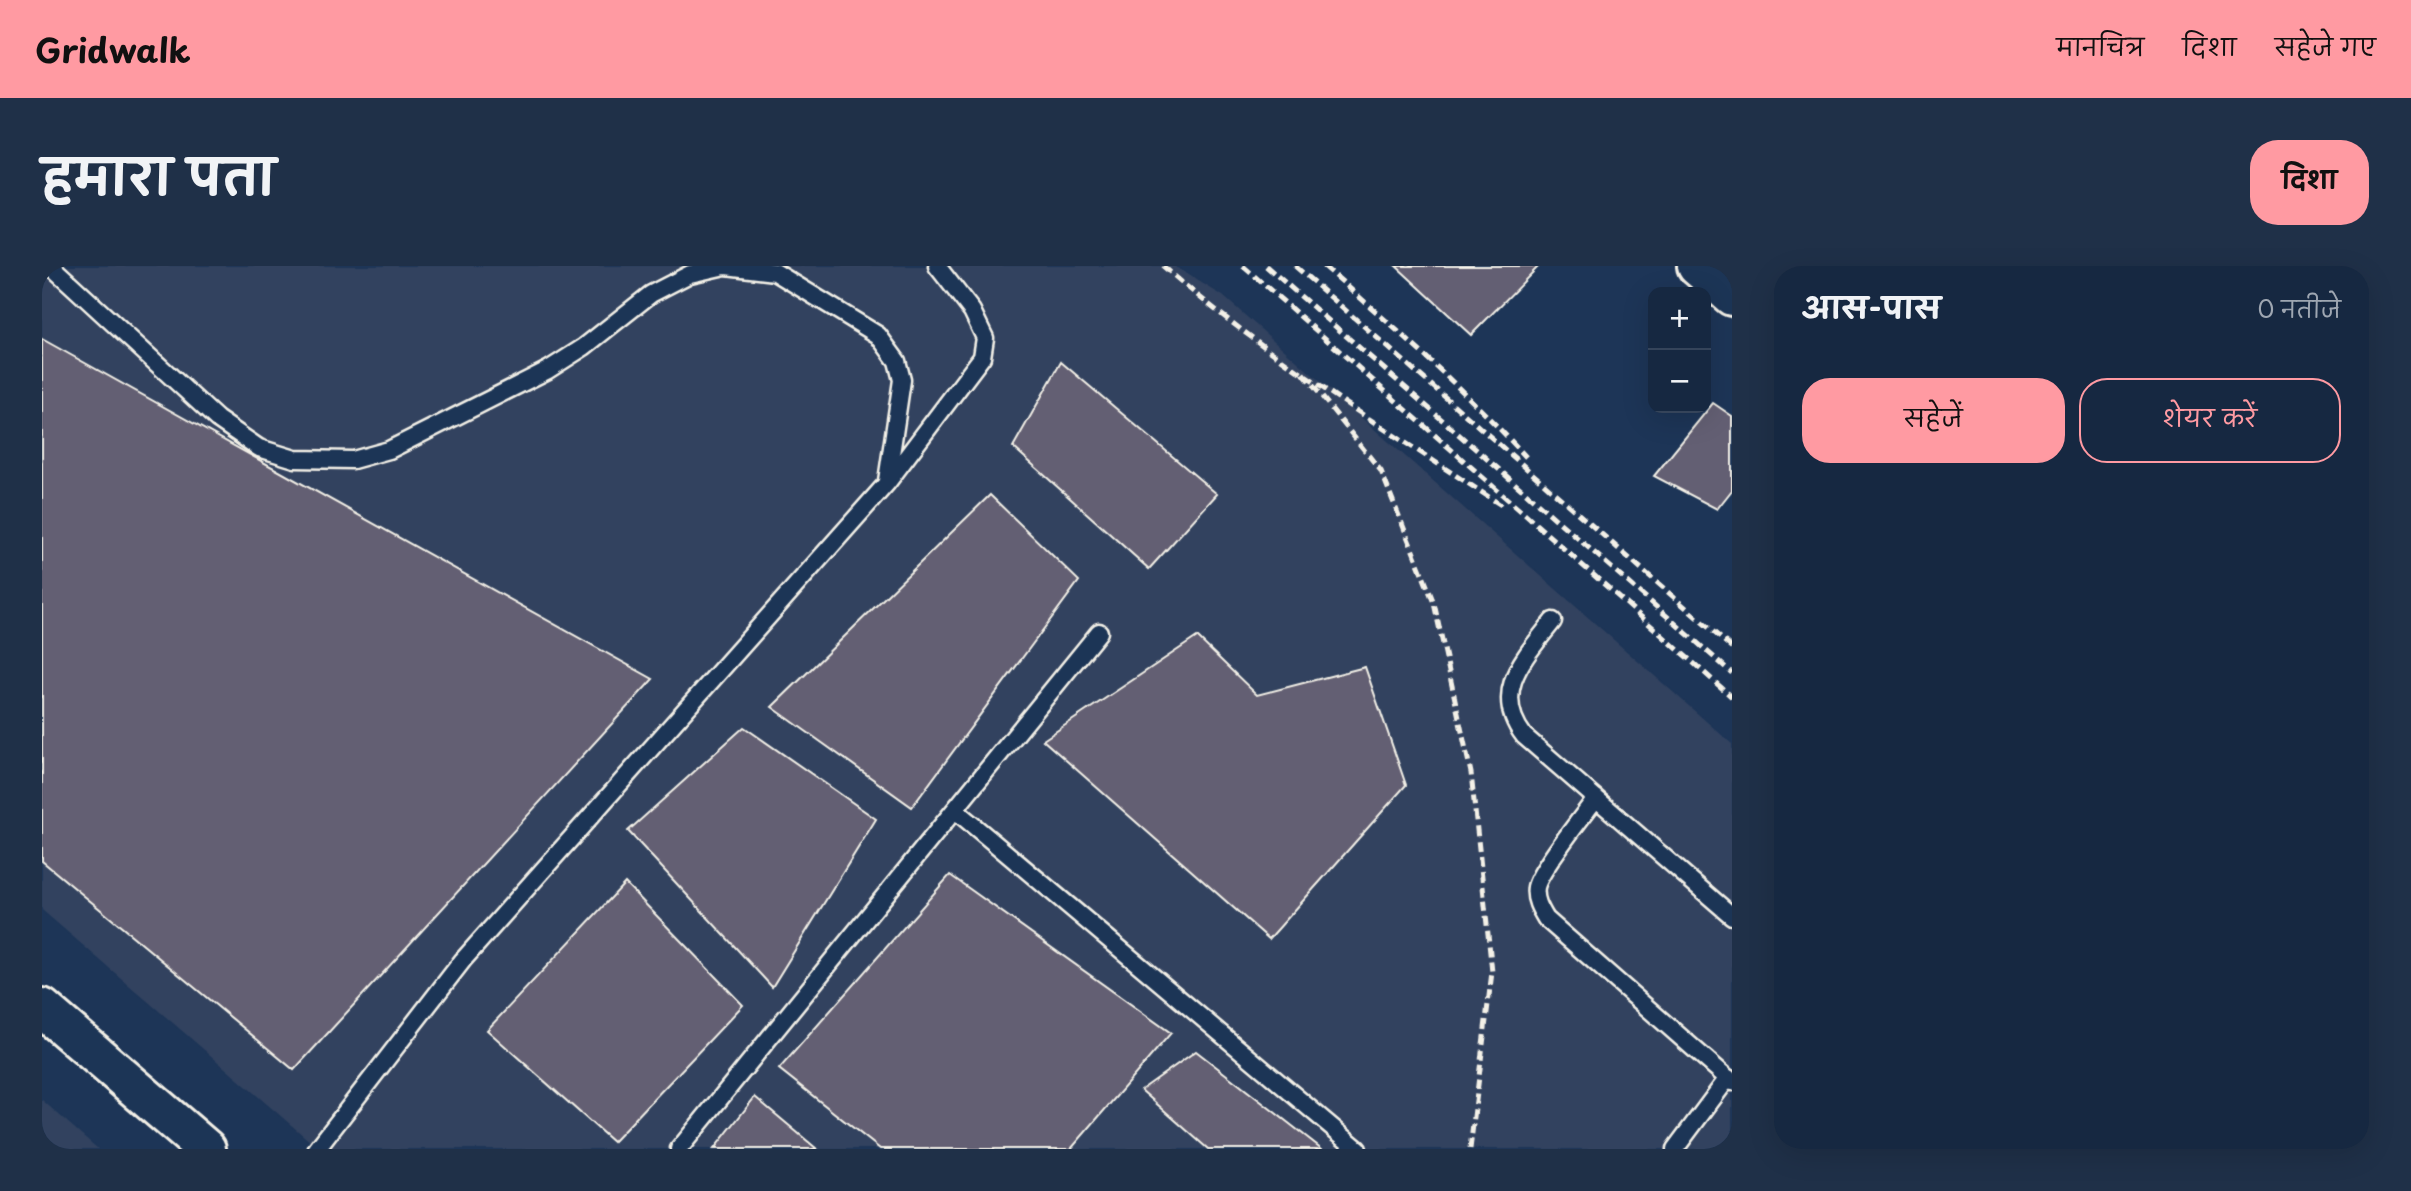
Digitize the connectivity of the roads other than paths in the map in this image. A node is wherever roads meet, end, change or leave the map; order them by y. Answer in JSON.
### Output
{"nodes":[{"id":1,"x":51,"y":266,"type":"edge"},
{"id":2,"x":725,"y":266,"type":"edge"},
{"id":3,"x":937,"y":266,"type":"edge"},
{"id":4,"x":1697,"y":266,"type":"edge"},
{"id":5,"x":1732,"y":296,"type":"edge"},
{"id":6,"x":887,"y":483,"type":"junction"},
{"id":7,"x":1553,"y":621,"type":"dead end"},
{"id":8,"x":1099,"y":632,"type":"dead end"},
{"id":9,"x":1596,"y":799,"type":"junction"},
{"id":10,"x":955,"y":810,"type":"junction"},
{"id":11,"x":1732,"y":916,"type":"edge"},
{"id":12,"x":42,"y":1008,"type":"edge"},
{"id":13,"x":1730,"y":1080,"type":"edge"},
{"id":14,"x":206,"y":1149,"type":"edge"},
{"id":15,"x":317,"y":1149,"type":"edge"},
{"id":16,"x":679,"y":1149,"type":"edge"},
{"id":17,"x":1358,"y":1149,"type":"edge"},
{"id":18,"x":1675,"y":1149,"type":"edge"}],
"edges":[{"from":1,"to":2,"type":"lane"},
{"from":2,"to":6,"type":"lane"},
{"from":3,"to":6,"type":"lane"},
{"from":4,"to":5,"type":"street"},
{"from":6,"to":15,"type":"lane"},
{"from":7,"to":9,"type":"lane"},
{"from":8,"to":10,"type":"lane"},
{"from":9,"to":11,"type":"lane"},
{"from":9,"to":13,"type":"lane"},
{"from":10,"to":16,"type":"lane"},
{"from":10,"to":17,"type":"lane"},
{"from":12,"to":14,"type":"street"},
{"from":13,"to":18,"type":"lane"}]}
